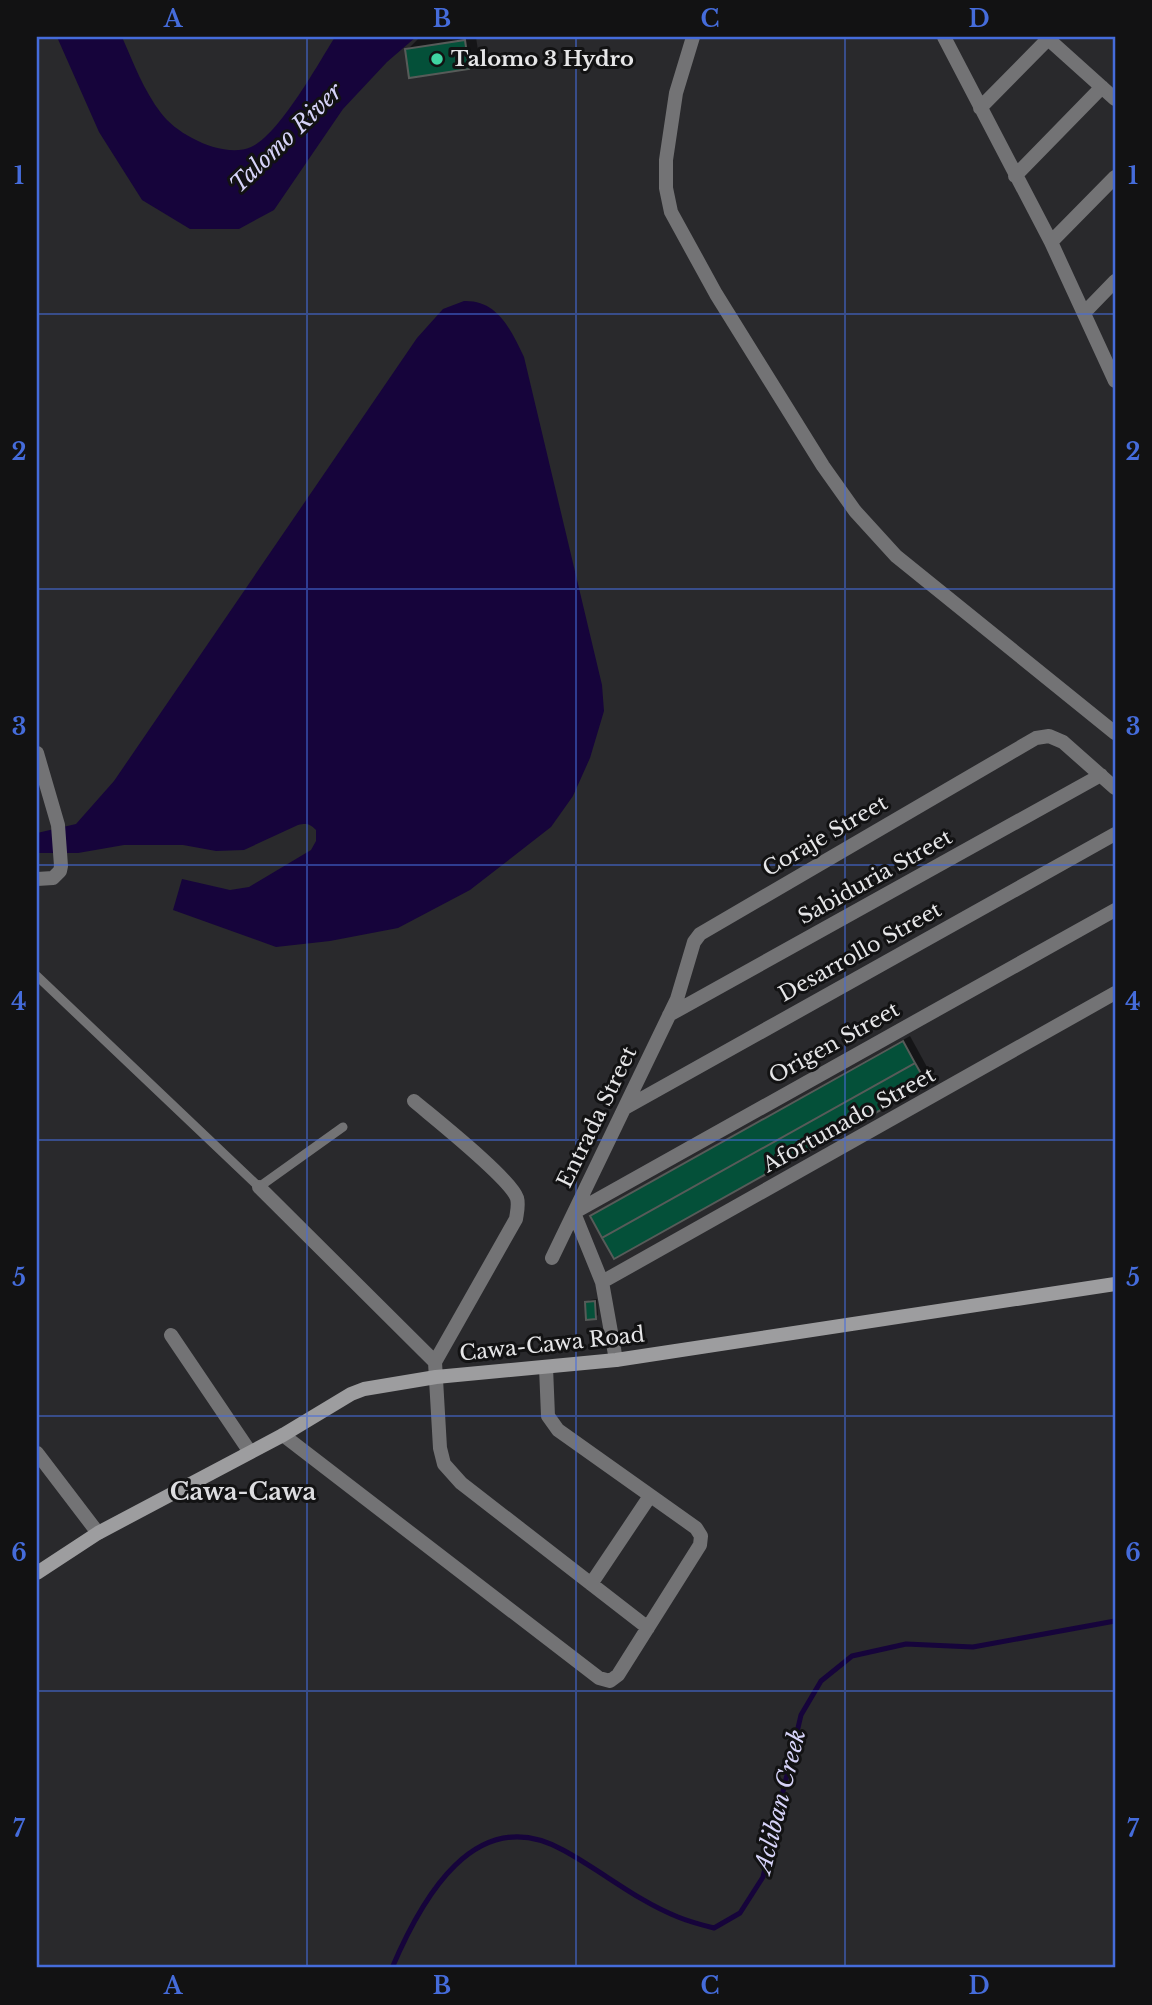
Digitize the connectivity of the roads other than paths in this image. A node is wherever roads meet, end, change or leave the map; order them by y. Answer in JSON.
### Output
{"nodes":[{"id":1,"x":693,"y":37,"type":"edge"},
{"id":2,"x":944,"y":37,"type":"edge"},
{"id":3,"x":1047,"y":38,"type":"edge"},
{"id":4,"x":1102,"y":87,"type":"junction"},
{"id":5,"x":1115,"y":99,"type":"edge"},
{"id":6,"x":980,"y":108,"type":"junction"},
{"id":7,"x":1015,"y":176,"type":"junction"},
{"id":8,"x":1115,"y":177,"type":"edge"},
{"id":9,"x":1051,"y":242,"type":"junction"},
{"id":10,"x":1115,"y":281,"type":"edge"},
{"id":11,"x":1084,"y":313,"type":"junction"},
{"id":12,"x":1115,"y":380,"type":"edge"},
{"id":13,"x":1115,"y":733,"type":"edge"},
{"id":14,"x":37,"y":753,"type":"edge"},
{"id":15,"x":1101,"y":775,"type":"junction"},
{"id":16,"x":1115,"y":788,"type":"edge"},
{"id":17,"x":1115,"y":834,"type":"edge"},
{"id":18,"x":37,"y":879,"type":"edge"},
{"id":19,"x":1115,"y":910,"type":"edge"},
{"id":20,"x":37,"y":976,"type":"edge"},
{"id":21,"x":1115,"y":993,"type":"edge"},
{"id":22,"x":669,"y":1015,"type":"junction"},
{"id":23,"x":414,"y":1101,"type":"dead end"},
{"id":24,"x":625,"y":1108,"type":"junction"},
{"id":25,"x":343,"y":1127,"type":"dead end"},
{"id":26,"x":259,"y":1187,"type":"junction"},
{"id":27,"x":573,"y":1213,"type":"junction"},
{"id":28,"x":552,"y":1258,"type":"dead end"},
{"id":29,"x":601,"y":1282,"type":"junction"},
{"id":30,"x":1115,"y":1284,"type":"edge"},
{"id":31,"x":171,"y":1335,"type":"dead end"},
{"id":32,"x":616,"y":1360,"type":"junction"},
{"id":33,"x":435,"y":1362,"type":"junction"},
{"id":34,"x":546,"y":1367,"type":"junction"},
{"id":35,"x":436,"y":1377,"type":"junction"},
{"id":36,"x":283,"y":1435,"type":"junction"},
{"id":37,"x":250,"y":1452,"type":"junction"},
{"id":38,"x":37,"y":1453,"type":"edge"},
{"id":39,"x":37,"y":1472,"type":"edge"},
{"id":40,"x":59,"y":1482,"type":"junction"},
{"id":41,"x":650,"y":1496,"type":"junction"},
{"id":42,"x":98,"y":1533,"type":"junction"},
{"id":43,"x":37,"y":1573,"type":"edge"},
{"id":44,"x":591,"y":1584,"type":"junction"},
{"id":45,"x":648,"y":1628,"type":"junction"}],
"edges":[{"from":1,"to":13,"type":"street"},
{"from":2,"to":6,"type":"street"},
{"from":3,"to":4,"type":"street"},
{"from":3,"to":6,"type":"street"},
{"from":4,"to":5,"type":"street"},
{"from":4,"to":7,"type":"street"},
{"from":6,"to":7,"type":"street"},
{"from":7,"to":9,"type":"street"},
{"from":8,"to":9,"type":"street"},
{"from":9,"to":11,"type":"street"},
{"from":10,"to":11,"type":"street"},
{"from":11,"to":12,"type":"street"},
{"from":14,"to":18,"type":"street"},
{"from":15,"to":16,"type":"street"},
{"from":15,"to":22,"type":"street","name":"Sabiduria Street"},
{"from":15,"to":22,"type":"street","name":"Coraje Street"},
{"from":17,"to":24,"type":"street","name":"Desarrollo Street"},
{"from":19,"to":27,"type":"street","name":"Origen Street"},
{"from":20,"to":26,"type":"lane"},
{"from":21,"to":29,"type":"street","name":"Afortunado Street"},
{"from":22,"to":24,"type":"street","name":"Entrada Street"},
{"from":23,"to":33,"type":"street"},
{"from":24,"to":27,"type":"street","name":"Entrada Street"},
{"from":25,"to":26,"type":"lane"},
{"from":26,"to":33,"type":"street"},
{"from":27,"to":28,"type":"street"},
{"from":27,"to":29,"type":"street","name":"Entrada Street"},
{"from":29,"to":32,"type":"street","name":"Entrada Street"},
{"from":30,"to":32,"type":"street","name":"Cawa-Cawa Road"},
{"from":31,"to":37,"type":"street"},
{"from":32,"to":34,"type":"street","name":"Cawa-Cawa Road"},
{"from":33,"to":35,"type":"street"},
{"from":34,"to":35,"type":"street","name":"Cawa-Cawa Road"},
{"from":34,"to":41,"type":"street"},
{"from":35,"to":36,"type":"street","name":"Cawa-Cawa Road"},
{"from":35,"to":44,"type":"street"},
{"from":36,"to":37,"type":"street","name":"Cawa-Cawa Road"},
{"from":36,"to":45,"type":"street"},
{"from":37,"to":42,"type":"street","name":"Cawa-Cawa Road"},
{"from":38,"to":40,"type":"street"},
{"from":39,"to":40,"type":"street"},
{"from":40,"to":42,"type":"street"},
{"from":41,"to":44,"type":"street"},
{"from":41,"to":45,"type":"street"},
{"from":42,"to":43,"type":"street","name":"Cawa-Cawa Road"},
{"from":44,"to":45,"type":"street"}]}
